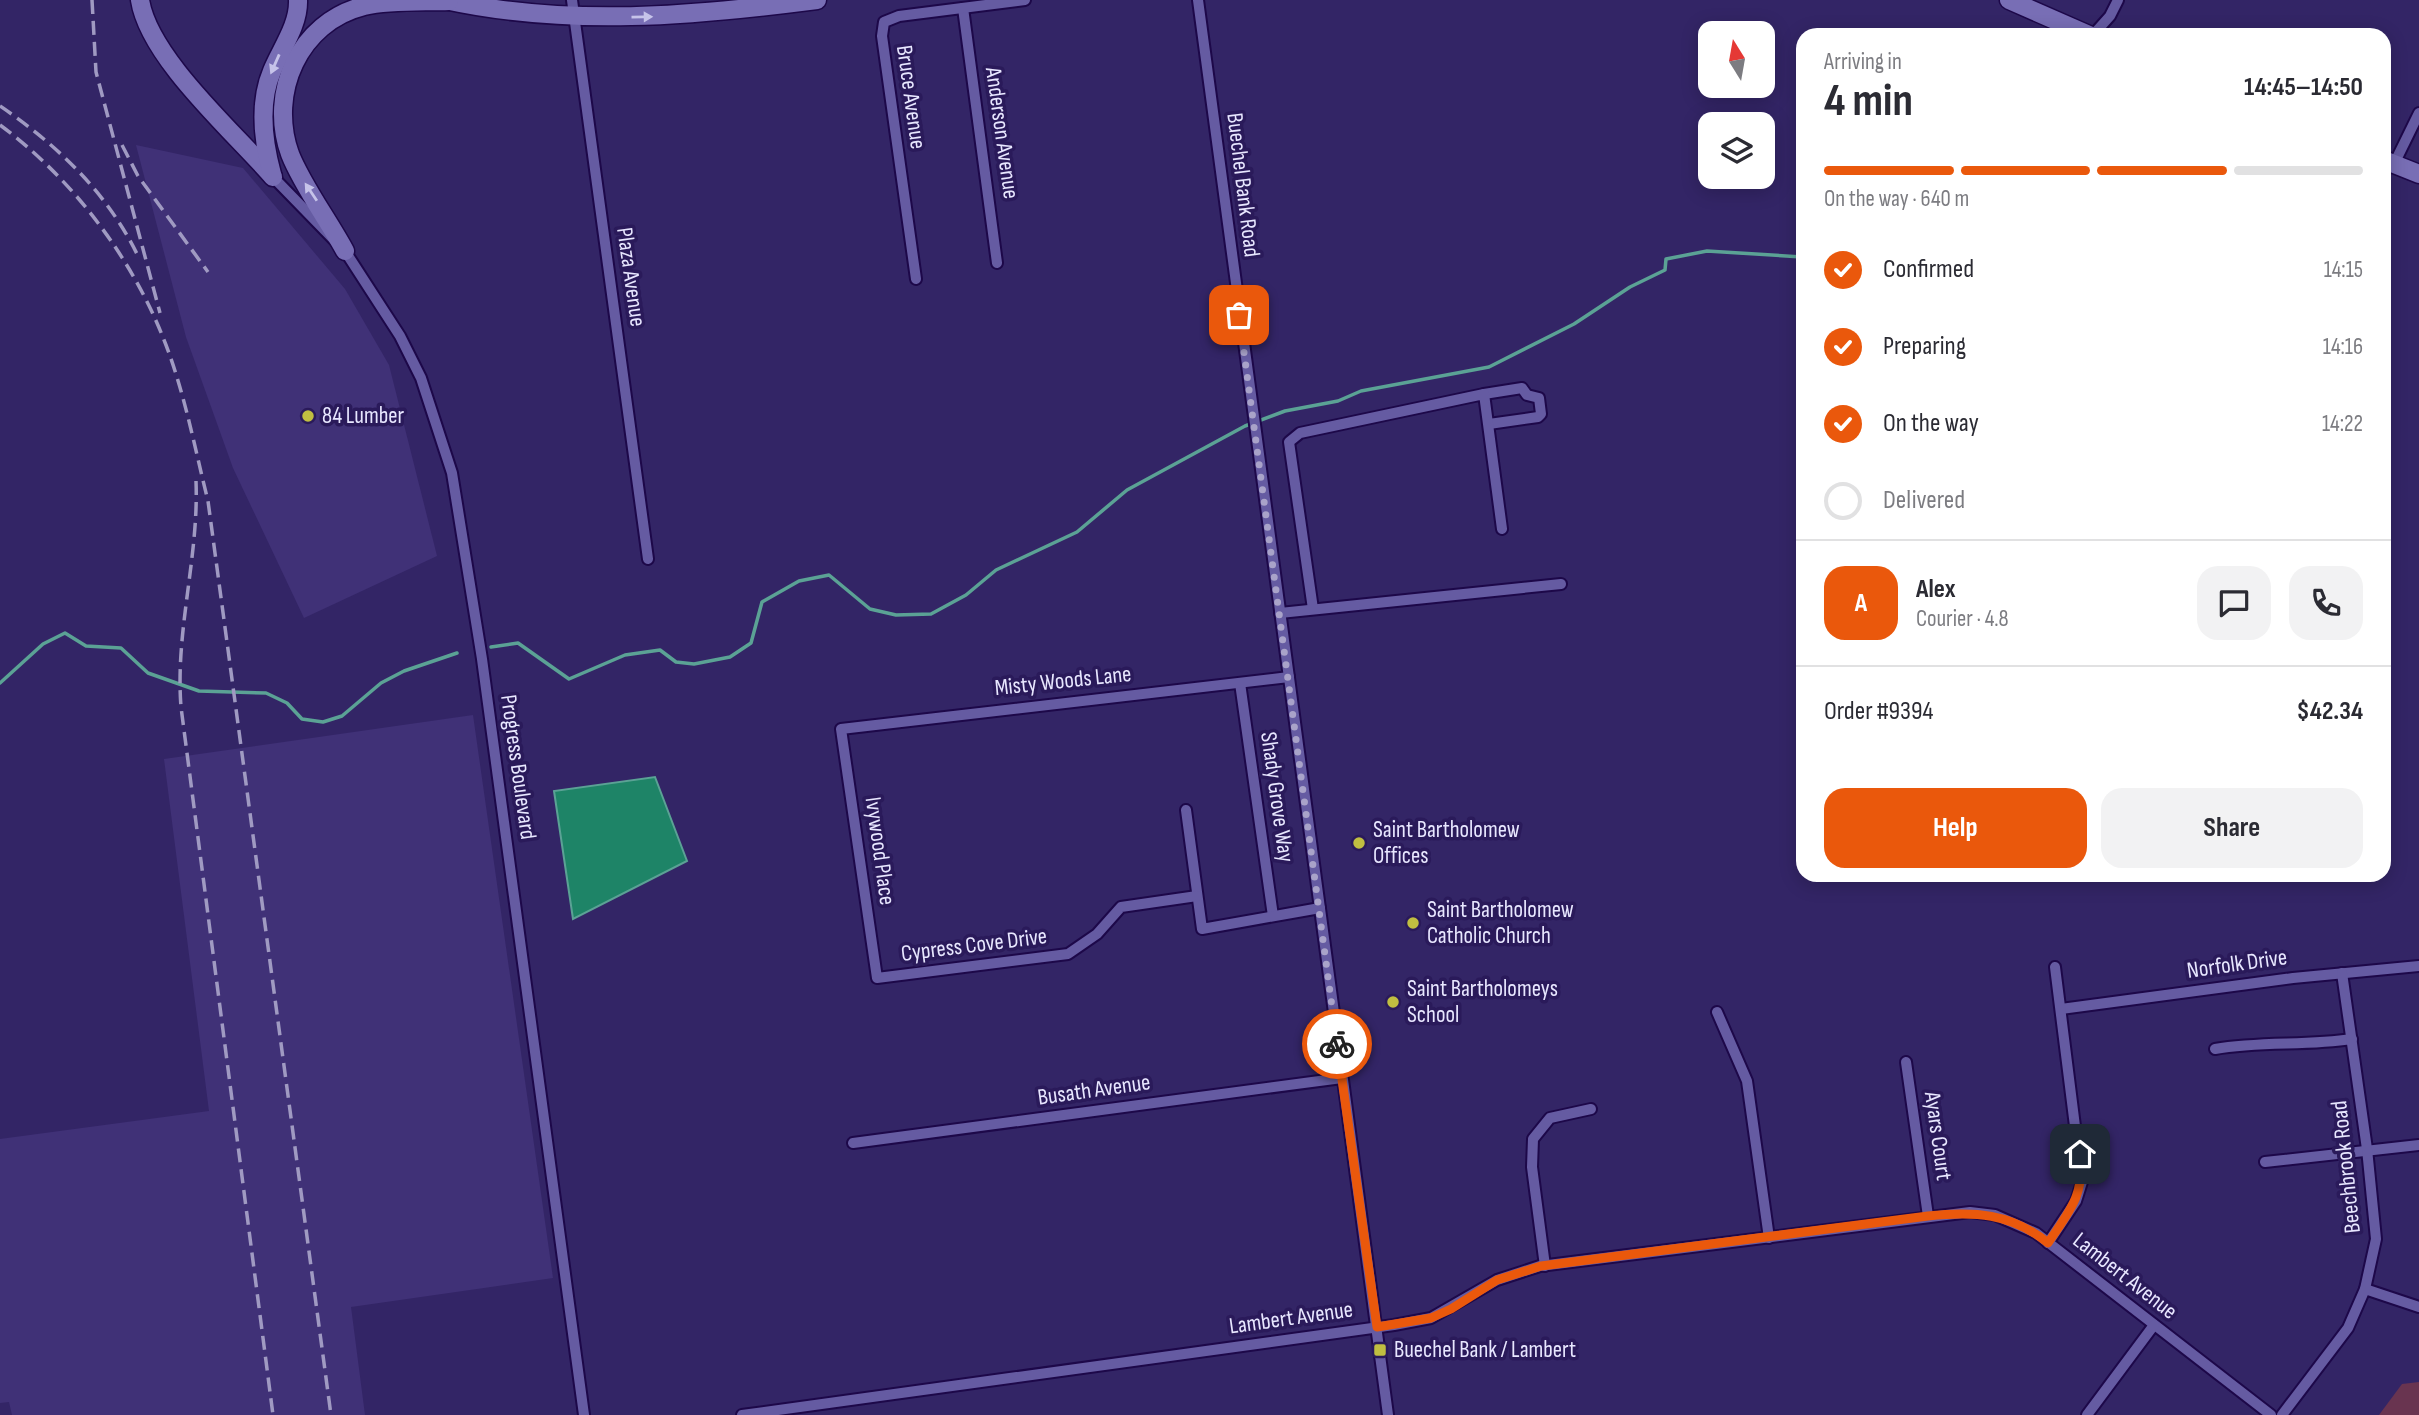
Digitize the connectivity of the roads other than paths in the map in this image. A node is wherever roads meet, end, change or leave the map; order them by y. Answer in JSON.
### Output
{"nodes":[{"id":1,"x":140,"y":0,"type":"edge"},
{"id":2,"x":298,"y":0,"type":"edge"},
{"id":3,"x":447,"y":0,"type":"edge"},
{"id":4,"x":817,"y":0,"type":"edge"},
{"id":5,"x":1025,"y":0,"type":"edge"},
{"id":6,"x":1198,"y":0,"type":"edge"},
{"id":7,"x":2009,"y":0,"type":"edge"},
{"id":8,"x":2118,"y":0,"type":"edge"},
{"id":9,"x":572,"y":8,"type":"edge"},
{"id":10,"x":963,"y":8,"type":"junction"},
{"id":11,"x":2075,"y":28,"type":"edge"},
{"id":12,"x":2098,"y":28,"type":"edge"},
{"id":13,"x":2419,"y":113,"type":"edge"},
{"id":14,"x":2391,"y":159,"type":"edge"},
{"id":15,"x":2391,"y":163,"type":"edge"},
{"id":16,"x":2419,"y":174,"type":"edge"},
{"id":17,"x":273,"y":177,"type":"junction"},
{"id":18,"x":345,"y":251,"type":"junction"},
{"id":19,"x":997,"y":263,"type":"dead end"},
{"id":20,"x":916,"y":279,"type":"dead end"},
{"id":21,"x":1484,"y":394,"type":"junction"},
{"id":22,"x":1489,"y":424,"type":"junction"},
{"id":23,"x":1502,"y":529,"type":"dead end"},
{"id":24,"x":648,"y":559,"type":"dead end"},
{"id":25,"x":1561,"y":584,"type":"dead end"},
{"id":26,"x":1313,"y":609,"type":"junction"},
{"id":27,"x":1280,"y":613,"type":"junction"},
{"id":28,"x":1289,"y":677,"type":"junction"},
{"id":29,"x":1240,"y":683,"type":"junction"},
{"id":30,"x":841,"y":729,"type":"joint"},
{"id":31,"x":1186,"y":810,"type":"dead end"},
{"id":32,"x":1197,"y":896,"type":"junction"},
{"id":33,"x":1320,"y":908,"type":"junction"},
{"id":34,"x":1273,"y":916,"type":"junction"},
{"id":35,"x":2419,"y":966,"type":"edge"},
{"id":36,"x":2054,"y":967,"type":"dead end"},
{"id":37,"x":2343,"y":973,"type":"junction"},
{"id":38,"x":877,"y":978,"type":"joint"},
{"id":39,"x":2061,"y":1009,"type":"junction"},
{"id":40,"x":1717,"y":1012,"type":"dead end"},
{"id":41,"x":2352,"y":1038,"type":"junction"},
{"id":42,"x":2215,"y":1049,"type":"dead end"},
{"id":43,"x":1906,"y":1062,"type":"dead end"},
{"id":44,"x":1342,"y":1078,"type":"junction"},
{"id":45,"x":1591,"y":1109,"type":"dead end"},
{"id":46,"x":853,"y":1143,"type":"dead end"},
{"id":47,"x":2419,"y":1144,"type":"edge"},
{"id":48,"x":2367,"y":1149,"type":"junction"},
{"id":49,"x":2265,"y":1162,"type":"dead end"},
{"id":50,"x":1928,"y":1216,"type":"junction"},
{"id":51,"x":1769,"y":1238,"type":"junction"},
{"id":52,"x":2048,"y":1243,"type":"junction"},
{"id":53,"x":1545,"y":1266,"type":"junction"},
{"id":54,"x":2365,"y":1289,"type":"junction"},
{"id":55,"x":2419,"y":1307,"type":"edge"},
{"id":56,"x":2154,"y":1325,"type":"junction"},
{"id":57,"x":1377,"y":1327,"type":"junction"},
{"id":58,"x":583,"y":1415,"type":"edge"},
{"id":59,"x":742,"y":1415,"type":"edge"},
{"id":60,"x":1388,"y":1415,"type":"edge"},
{"id":61,"x":2087,"y":1415,"type":"edge"},
{"id":62,"x":2270,"y":1415,"type":"edge"},
{"id":63,"x":2282,"y":1415,"type":"edge"}],
"edges":[{"from":1,"to":17,"type":"main road"},
{"from":2,"to":17,"type":"main road","one_way":true},
{"from":3,"to":9,"type":"main road"},
{"from":18,"to":3,"type":"main road","one_way":true},
{"from":9,"to":4,"type":"main road","one_way":true},
{"from":5,"to":10,"type":"street","name":"Bruce Avenue"},
{"from":6,"to":27,"type":"street","name":"Buechel Bank Road"},
{"from":7,"to":11,"type":"main road"},
{"from":8,"to":12,"type":"street"},
{"from":9,"to":24,"type":"street","name":"Plaza Avenue"},
{"from":10,"to":19,"type":"street","name":"Anderson Avenue"},
{"from":10,"to":20,"type":"street","name":"Bruce Avenue"},
{"from":13,"to":14,"type":"street"},
{"from":15,"to":16,"type":"main road"},
{"from":17,"to":18,"type":"street","name":"Progress Boulevard"},
{"from":18,"to":58,"type":"street","name":"Progress Boulevard"},
{"from":21,"to":22,"type":"street"},
{"from":21,"to":22,"type":"street"},
{"from":21,"to":26,"type":"street"},
{"from":22,"to":23,"type":"street"},
{"from":25,"to":26,"type":"street"},
{"from":26,"to":27,"type":"street"},
{"from":27,"to":28,"type":"street","name":"Buechel Bank Road"},
{"from":28,"to":29,"type":"street","name":"Misty Woods Lane"},
{"from":28,"to":33,"type":"street","name":"Buechel Bank Road"},
{"from":29,"to":30,"type":"street","name":"Misty Woods Lane"},
{"from":29,"to":34,"type":"street","name":"Shady Grove Way"},
{"from":30,"to":38,"type":"street","name":"Ivywood Place"},
{"from":31,"to":32,"type":"street"},
{"from":32,"to":34,"type":"street"},
{"from":32,"to":38,"type":"street","name":"Cypress Cove Drive"},
{"from":33,"to":34,"type":"street"},
{"from":33,"to":44,"type":"street","name":"Buechel Bank Road"},
{"from":35,"to":37,"type":"street","name":"Norfolk Drive"},
{"from":36,"to":39,"type":"street"},
{"from":37,"to":39,"type":"street","name":"Norfolk Drive"},
{"from":37,"to":41,"type":"street","name":"Beechbrook Road"},
{"from":39,"to":52,"type":"street"},
{"from":40,"to":51,"type":"street"},
{"from":41,"to":42,"type":"street"},
{"from":41,"to":48,"type":"street","name":"Beechbrook Road"},
{"from":43,"to":50,"type":"street","name":"Ayars Court"},
{"from":44,"to":46,"type":"street","name":"Busath Avenue"},
{"from":44,"to":57,"type":"street","name":"Buechel Bank Road"},
{"from":45,"to":53,"type":"street"},
{"from":47,"to":48,"type":"street"},
{"from":48,"to":49,"type":"street"},
{"from":48,"to":54,"type":"street","name":"Beechbrook Road"},
{"from":50,"to":51,"type":"street","name":"Lambert Avenue"},
{"from":50,"to":52,"type":"street","name":"Lambert Avenue"},
{"from":51,"to":53,"type":"street","name":"Lambert Avenue"},
{"from":52,"to":56,"type":"street","name":"Lambert Avenue"},
{"from":53,"to":57,"type":"street","name":"Lambert Avenue"},
{"from":54,"to":55,"type":"street"},
{"from":54,"to":63,"type":"street","name":"Beechbrook Road"},
{"from":56,"to":61,"type":"street"},
{"from":56,"to":62,"type":"street","name":"Lambert Avenue"},
{"from":57,"to":59,"type":"street","name":"Lambert Avenue"},
{"from":57,"to":60,"type":"street","name":"Buechel Bank Road"}]}
